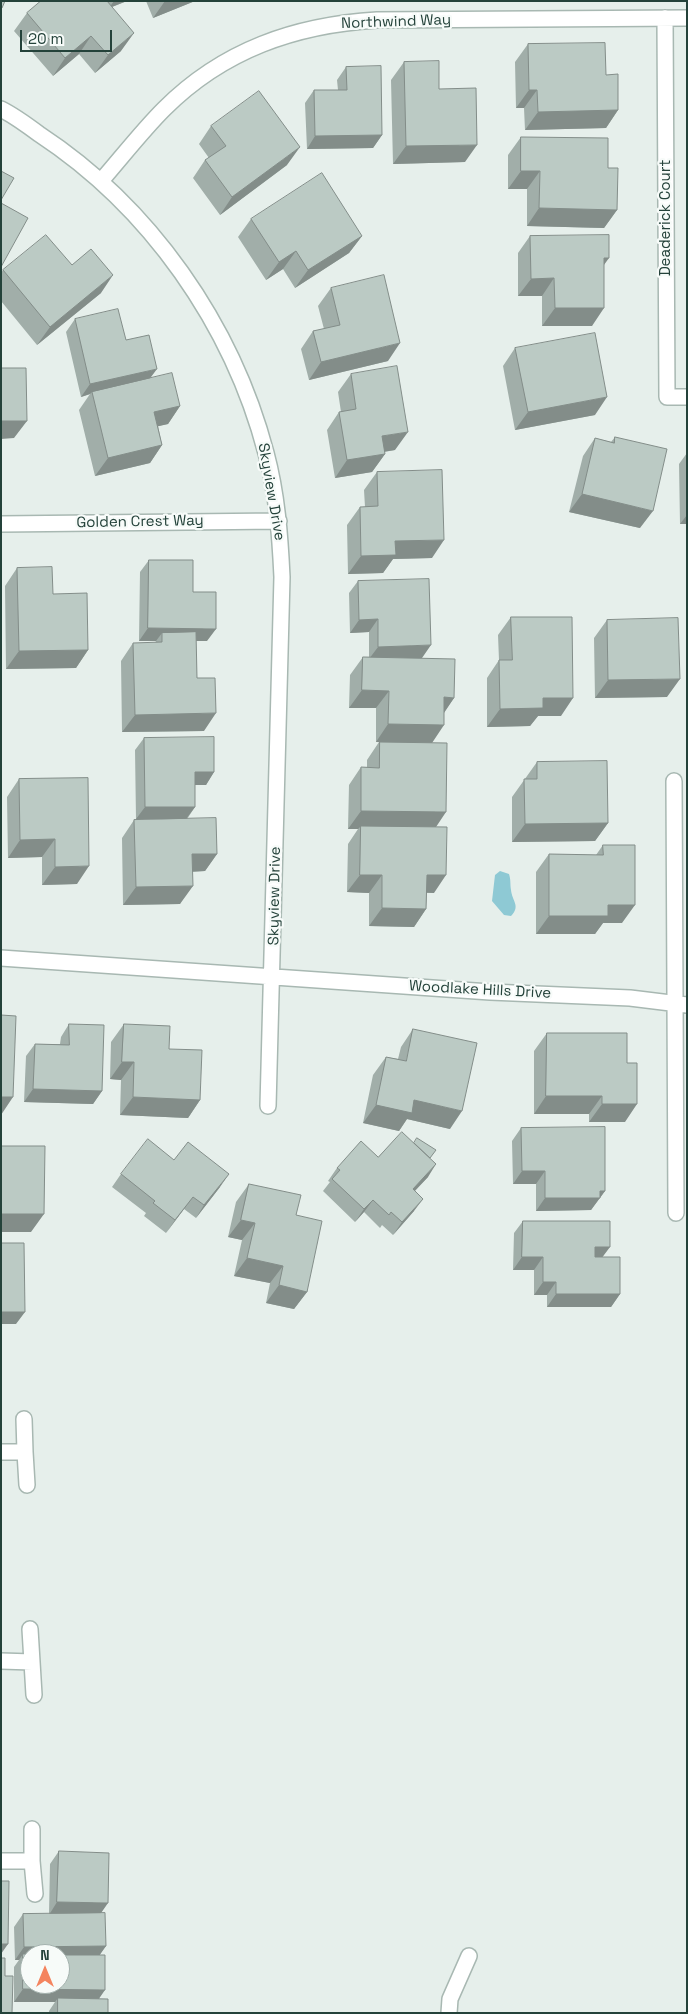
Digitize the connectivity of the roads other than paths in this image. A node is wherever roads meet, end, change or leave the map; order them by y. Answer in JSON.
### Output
{"nodes":[{"id":1,"x":665,"y":18,"type":"junction"},
{"id":2,"x":687,"y":18,"type":"edge"},
{"id":3,"x":1,"y":109,"type":"edge"},
{"id":4,"x":101,"y":181,"type":"junction"},
{"id":5,"x":687,"y":397,"type":"edge"},
{"id":6,"x":279,"y":521,"type":"junction"},
{"id":7,"x":1,"y":524,"type":"edge"},
{"id":8,"x":674,"y":781,"type":"dead end"},
{"id":9,"x":1,"y":958,"type":"edge"},
{"id":10,"x":273,"y":976,"type":"junction"},
{"id":11,"x":681,"y":1004,"type":"edge"},
{"id":12,"x":268,"y":1106,"type":"dead end"},
{"id":13,"x":676,"y":1213,"type":"dead end"},
{"id":14,"x":24,"y":1419,"type":"dead end"},
{"id":15,"x":1,"y":1452,"type":"edge"},
{"id":16,"x":25,"y":1452,"type":"junction"},
{"id":17,"x":27,"y":1485,"type":"dead end"},
{"id":18,"x":30,"y":1630,"type":"dead end"},
{"id":19,"x":1,"y":1661,"type":"edge"},
{"id":20,"x":32,"y":1662,"type":"junction"},
{"id":21,"x":34,"y":1695,"type":"dead end"},
{"id":22,"x":32,"y":1829,"type":"dead end"},
{"id":23,"x":1,"y":1861,"type":"edge"},
{"id":24,"x":32,"y":1861,"type":"junction"},
{"id":25,"x":35,"y":1894,"type":"dead end"},
{"id":26,"x":469,"y":1956,"type":"dead end"},
{"id":27,"x":449,"y":2013,"type":"edge"}],
"edges":[{"from":1,"to":2,"type":"street","name":"Northwind Way"},
{"from":1,"to":4,"type":"street","name":"Northwind Way"},
{"from":1,"to":5,"type":"street","name":"Deaderick Court"},
{"from":3,"to":4,"type":"street","name":"Skyview Drive"},
{"from":4,"to":6,"type":"street","name":"Skyview Drive"},
{"from":6,"to":7,"type":"street","name":"Golden Crest Way"},
{"from":6,"to":10,"type":"street","name":"Skyview Drive"},
{"from":8,"to":11,"type":"street"},
{"from":9,"to":10,"type":"street","name":"Woodlake Hills Drive"},
{"from":10,"to":11,"type":"street","name":"Woodlake Hills Drive"},
{"from":10,"to":12,"type":"street"},
{"from":11,"to":13,"type":"street"},
{"from":14,"to":16,"type":"street"},
{"from":15,"to":16,"type":"street"},
{"from":16,"to":17,"type":"street"},
{"from":18,"to":20,"type":"street"},
{"from":19,"to":20,"type":"street"},
{"from":20,"to":21,"type":"street"},
{"from":22,"to":24,"type":"street"},
{"from":23,"to":24,"type":"street"},
{"from":24,"to":25,"type":"street"},
{"from":26,"to":27,"type":"street"}]}
